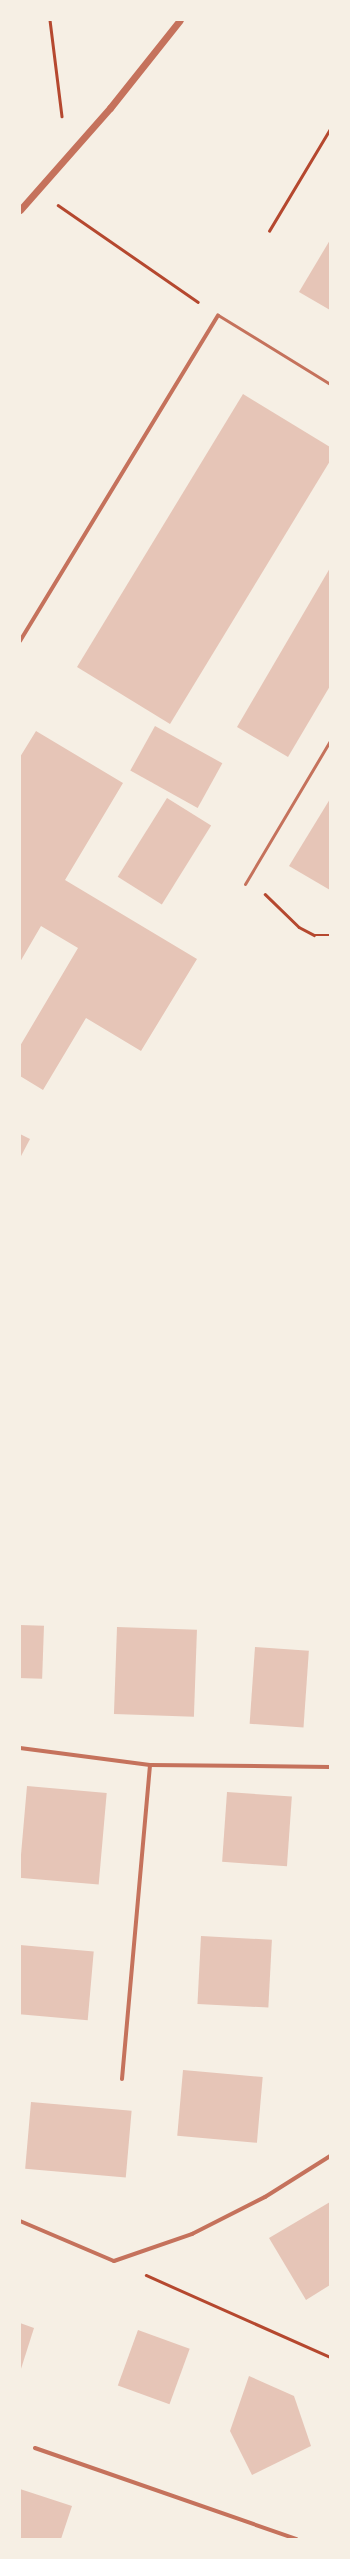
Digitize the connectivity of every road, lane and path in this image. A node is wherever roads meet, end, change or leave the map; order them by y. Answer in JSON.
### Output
{"nodes":[{"id":1,"x":50,"y":20,"type":"edge"},
{"id":2,"x":180,"y":20,"type":"edge"},
{"id":3,"x":62,"y":116,"type":"dead end"},
{"id":4,"x":330,"y":129,"type":"edge"},
{"id":5,"x":38,"y":191,"type":"junction"},
{"id":6,"x":20,"y":210,"type":"edge"},
{"id":7,"x":269,"y":231,"type":"dead end"},
{"id":8,"x":218,"y":315,"type":"junction"},
{"id":9,"x":330,"y":384,"type":"edge"},
{"id":10,"x":20,"y":642,"type":"edge"},
{"id":11,"x":330,"y":741,"type":"edge"},
{"id":12,"x":245,"y":884,"type":"joint"},
{"id":13,"x":330,"y":935,"type":"edge"},
{"id":14,"x":20,"y":1748,"type":"edge"},
{"id":15,"x":150,"y":1765,"type":"junction"},
{"id":16,"x":330,"y":1767,"type":"edge"},
{"id":17,"x":122,"y":2079,"type":"dead end"},
{"id":18,"x":330,"y":2156,"type":"edge"},
{"id":19,"x":20,"y":2221,"type":"edge"},
{"id":20,"x":114,"y":2261,"type":"junction"},
{"id":21,"x":330,"y":2357,"type":"edge"},
{"id":22,"x":35,"y":2448,"type":"dead end"},
{"id":23,"x":297,"y":2539,"type":"edge"}],
"edges":[{"from":1,"to":3,"type":"path"},
{"from":2,"to":5,"type":"street"},
{"from":4,"to":7,"type":"path"},
{"from":5,"to":6,"type":"street"},
{"from":5,"to":8,"type":"path"},
{"from":8,"to":9,"type":"lane"},
{"from":8,"to":10,"type":"street"},
{"from":11,"to":12,"type":"lane"},
{"from":12,"to":13,"type":"path"},
{"from":14,"to":15,"type":"street"},
{"from":15,"to":16,"type":"street"},
{"from":15,"to":17,"type":"street"},
{"from":18,"to":20,"type":"street"},
{"from":19,"to":20,"type":"street"},
{"from":20,"to":21,"type":"path"},
{"from":22,"to":23,"type":"street"}]}
